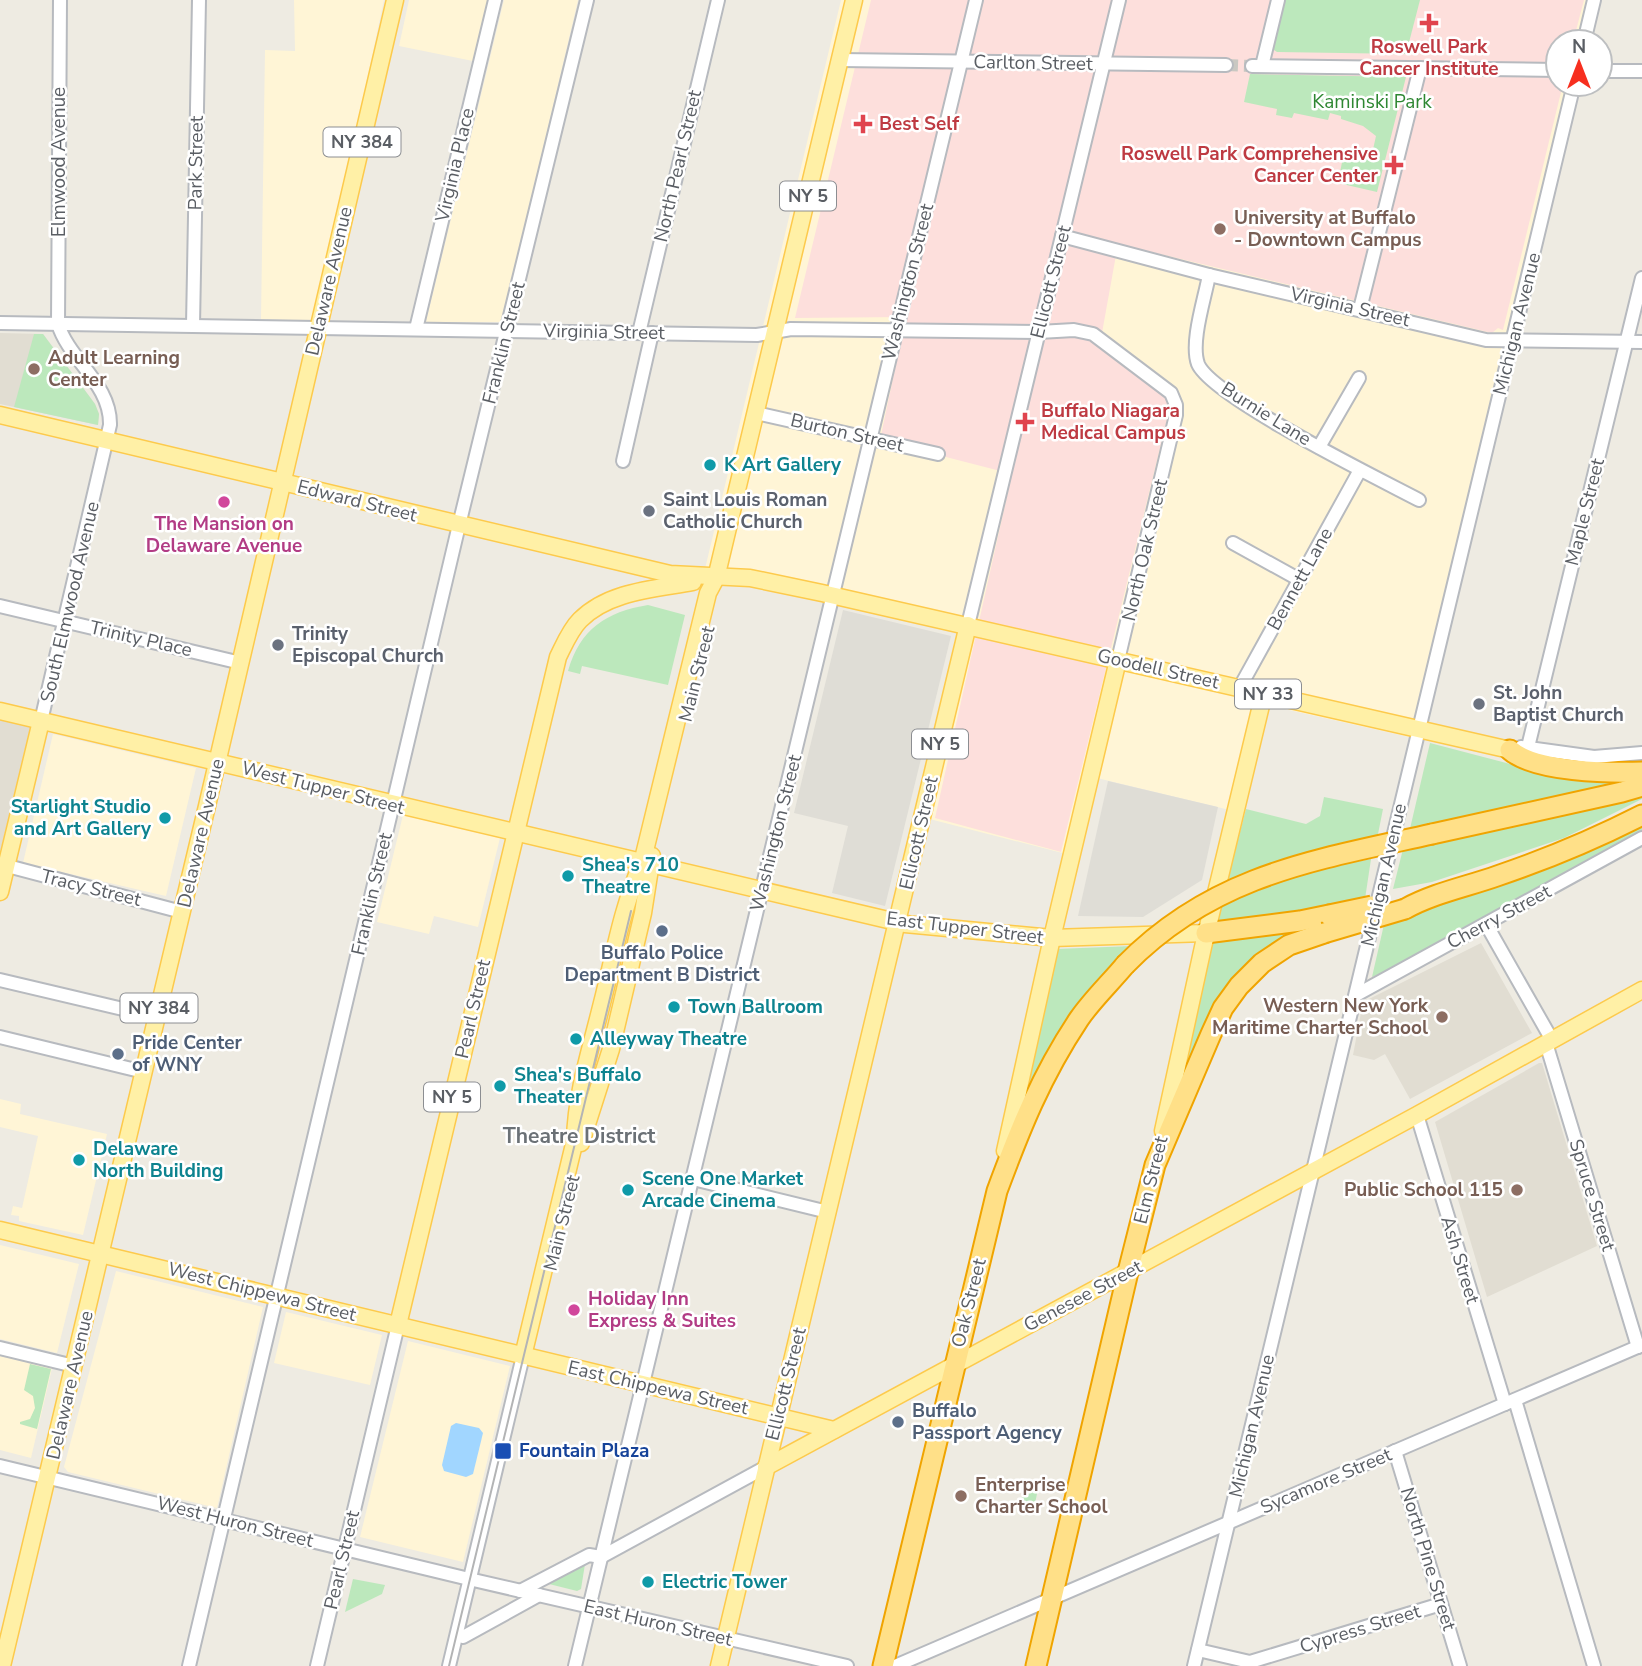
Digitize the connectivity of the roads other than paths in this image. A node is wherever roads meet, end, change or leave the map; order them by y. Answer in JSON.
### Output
{"nodes":[{"id":1,"x":60,"y":0,"type":"edge"},
{"id":2,"x":199,"y":0,"type":"edge"},
{"id":3,"x":395,"y":0,"type":"edge"},
{"id":4,"x":495,"y":0,"type":"edge"},
{"id":5,"x":587,"y":0,"type":"edge"},
{"id":6,"x":718,"y":0,"type":"edge"},
{"id":7,"x":854,"y":0,"type":"edge"},
{"id":8,"x":976,"y":0,"type":"edge"},
{"id":9,"x":1119,"y":0,"type":"edge"},
{"id":10,"x":1278,"y":0,"type":"edge"},
{"id":11,"x":1594,"y":0,"type":"edge"},
{"id":12,"x":1587,"y":28,"type":"edge"},
{"id":13,"x":840,"y":60,"type":"junction"},
{"id":14,"x":961,"y":61,"type":"junction"},
{"id":15,"x":1104,"y":64,"type":"junction"},
{"id":16,"x":1226,"y":65,"type":"tunnel mouth"},
{"id":17,"x":1419,"y":68,"type":"junction"},
{"id":18,"x":1544,"y":70,"type":"edge"},
{"id":19,"x":1614,"y":71,"type":"edge"},
{"id":20,"x":1642,"y":71,"type":"edge"},
{"id":21,"x":1571,"y":98,"type":"edge"},
{"id":22,"x":1062,"y":236,"type":"junction"},
{"id":23,"x":1209,"y":275,"type":"junction"},
{"id":24,"x":1642,"y":278,"type":"edge"},
{"id":25,"x":1360,"y":309,"type":"junction"},
{"id":26,"x":0,"y":323,"type":"edge"},
{"id":27,"x":58,"y":324,"type":"junction"},
{"id":28,"x":193,"y":325,"type":"junction"},
{"id":29,"x":318,"y":327,"type":"junction"},
{"id":30,"x":416,"y":329,"type":"junction"},
{"id":31,"x":897,"y":330,"type":"junction"},
{"id":32,"x":507,"y":331,"type":"junction"},
{"id":33,"x":775,"y":332,"type":"junction"},
{"id":34,"x":1039,"y":332,"type":"junction"},
{"id":35,"x":645,"y":333,"type":"junction"},
{"id":36,"x":1513,"y":341,"type":"junction"},
{"id":37,"x":1627,"y":342,"type":"junction"},
{"id":38,"x":1642,"y":342,"type":"edge"},
{"id":39,"x":1359,"y":378,"type":"dead end"},
{"id":40,"x":756,"y":413,"type":"junction"},
{"id":41,"x":0,"y":415,"type":"edge"},
{"id":42,"x":870,"y":439,"type":"junction"},
{"id":43,"x":107,"y":440,"type":"junction"},
{"id":44,"x":1319,"y":447,"type":"junction"},
{"id":45,"x":938,"y":454,"type":"dead end"},
{"id":46,"x":623,"y":461,"type":"dead end"},
{"id":47,"x":1360,"y":470,"type":"junction"},
{"id":48,"x":282,"y":483,"type":"junction"},
{"id":49,"x":1419,"y":500,"type":"dead end"},
{"id":50,"x":459,"y":525,"type":"junction"},
{"id":51,"x":1233,"y":542,"type":"dead end"},
{"id":52,"x":716,"y":578,"type":"junction"},
{"id":53,"x":1300,"y":580,"type":"junction"},
{"id":54,"x":833,"y":595,"type":"junction"},
{"id":55,"x":0,"y":606,"type":"edge"},
{"id":56,"x":65,"y":621,"type":"junction"},
{"id":57,"x":968,"y":625,"type":"junction"},
{"id":58,"x":1118,"y":660,"type":"junction"},
{"id":59,"x":241,"y":663,"type":"junction"},
{"id":60,"x":1240,"y":687,"type":"junction"},
{"id":61,"x":1264,"y":693,"type":"junction"},
{"id":62,"x":0,"y":711,"type":"edge"},
{"id":63,"x":41,"y":721,"type":"junction"},
{"id":64,"x":1418,"y":729,"type":"junction"},
{"id":65,"x":1519,"y":749,"type":"junction"},
{"id":66,"x":1642,"y":753,"type":"edge"},
{"id":67,"x":217,"y":763,"type":"junction"},
{"id":68,"x":1642,"y":772,"type":"edge"},
{"id":69,"x":1642,"y":786,"type":"edge"},
{"id":70,"x":393,"y":805,"type":"junction"},
{"id":71,"x":1642,"y":814,"type":"edge"},
{"id":72,"x":514,"y":833,"type":"junction"},
{"id":73,"x":1642,"y":838,"type":"edge"},
{"id":74,"x":646,"y":864,"type":"junction"},
{"id":75,"x":3,"y":866,"type":"edge"},
{"id":76,"x":762,"y":891,"type":"junction"},
{"id":77,"x":0,"y":892,"type":"edge"},
{"id":78,"x":182,"y":912,"type":"junction"},
{"id":79,"x":897,"y":922,"type":"junction"},
{"id":80,"x":1327,"y":924,"type":"junction"},
{"id":81,"x":1486,"y":924,"type":"junction"},
{"id":82,"x":1206,"y":933,"type":"junction"},
{"id":83,"x":1052,"y":938,"type":"junction"},
{"id":84,"x":0,"y":980,"type":"edge"},
{"id":85,"x":1642,"y":990,"type":"edge"},
{"id":86,"x":1356,"y":995,"type":"junction"},
{"id":87,"x":157,"y":1017,"type":"junction"},
{"id":88,"x":0,"y":1037,"type":"edge"},
{"id":89,"x":1549,"y":1042,"type":"junction"},
{"id":90,"x":144,"y":1072,"type":"junction"},
{"id":91,"x":1417,"y":1115,"type":"junction"},
{"id":92,"x":1155,"y":1165,"type":"junction"},
{"id":93,"x":1313,"y":1172,"type":"junction"},
{"id":94,"x":693,"y":1179,"type":"junction"},
{"id":95,"x":997,"y":1191,"type":"junction"},
{"id":96,"x":828,"y":1212,"type":"junction"},
{"id":97,"x":0,"y":1230,"type":"edge"},
{"id":98,"x":101,"y":1254,"type":"junction"},
{"id":99,"x":1128,"y":1272,"type":"junction"},
{"id":100,"x":276,"y":1296,"type":"junction"},
{"id":101,"x":398,"y":1325,"type":"junction"},
{"id":102,"x":1640,"y":1346,"type":"edge"},
{"id":103,"x":0,"y":1348,"type":"edge"},
{"id":104,"x":525,"y":1356,"type":"junction"},
{"id":105,"x":74,"y":1366,"type":"junction"},
{"id":106,"x":954,"y":1366,"type":"junction"},
{"id":107,"x":643,"y":1384,"type":"junction"},
{"id":108,"x":1510,"y":1402,"type":"junction"},
{"id":109,"x":779,"y":1417,"type":"junction"},
{"id":110,"x":834,"y":1430,"type":"junction"},
{"id":111,"x":1395,"y":1451,"type":"junction"},
{"id":112,"x":0,"y":1466,"type":"edge"},
{"id":113,"x":766,"y":1466,"type":"junction"},
{"id":114,"x":48,"y":1477,"type":"junction"},
{"id":115,"x":223,"y":1520,"type":"junction"},
{"id":116,"x":1228,"y":1523,"type":"junction"},
{"id":117,"x":345,"y":1549,"type":"junction"},
{"id":118,"x":601,"y":1557,"type":"junction"},
{"id":119,"x":472,"y":1579,"type":"junction"},
{"id":120,"x":520,"y":1591,"type":"junction"},
{"id":121,"x":539,"y":1595,"type":"junction"},
{"id":122,"x":1052,"y":1599,"type":"junction"},
{"id":123,"x":1441,"y":1604,"type":"junction"},
{"id":124,"x":589,"y":1607,"type":"junction"},
{"id":125,"x":463,"y":1637,"type":"junction"},
{"id":126,"x":725,"y":1639,"type":"junction"},
{"id":127,"x":1198,"y":1650,"type":"junction"},
{"id":128,"x":798,"y":1661,"type":"edge"},
{"id":129,"x":2,"y":1666,"type":"edge"},
{"id":130,"x":188,"y":1666,"type":"edge"},
{"id":131,"x":317,"y":1666,"type":"edge"},
{"id":132,"x":449,"y":1666,"type":"edge"},
{"id":133,"x":456,"y":1666,"type":"edge"},
{"id":134,"x":575,"y":1666,"type":"edge"},
{"id":135,"x":719,"y":1666,"type":"edge"},
{"id":136,"x":847,"y":1666,"type":"edge"},
{"id":137,"x":883,"y":1666,"type":"edge"},
{"id":138,"x":895,"y":1666,"type":"edge"},
{"id":139,"x":1036,"y":1666,"type":"edge"},
{"id":140,"x":1194,"y":1666,"type":"edge"},
{"id":141,"x":1460,"y":1666,"type":"edge"},
{"id":142,"x":1594,"y":1666,"type":"edge"}],
"edges":[{"from":1,"to":27,"type":"street","name":"Elmwood Avenue"},
{"from":2,"to":28,"type":"street","name":"Park Street"},
{"from":3,"to":29,"type":"main road","name":"Delaware Avenue","number":"NY 384"},
{"from":4,"to":30,"type":"street","name":"Virginia Place"},
{"from":5,"to":32,"type":"street","name":"Franklin Street"},
{"from":6,"to":35,"type":"street","name":"North Pearl Street"},
{"from":7,"to":13,"type":"main road","number":"NY 5"},
{"from":8,"to":14,"type":"street","name":"Washington Street"},
{"from":9,"to":15,"type":"street","name":"Ellicott Street"},
{"from":10,"to":17,"type":"street"},
{"from":11,"to":12,"type":"street"},
{"from":13,"to":14,"type":"street","name":"Carlton Street"},
{"from":13,"to":33,"type":"main road","number":"NY 5"},
{"from":14,"to":15,"type":"street","name":"Carlton Street"},
{"from":14,"to":31,"type":"street","name":"Washington Street"},
{"from":15,"to":16,"type":"street","name":"Carlton Street"},
{"from":15,"to":22,"type":"street","name":"Ellicott Street"},
{"from":17,"to":18,"type":"street"},
{"from":17,"to":25,"type":"street"},
{"from":19,"to":20,"type":"street"},
{"from":21,"to":36,"type":"street","name":"Michigan Avenue"},
{"from":22,"to":23,"type":"street","name":"Virginia Street"},
{"from":22,"to":34,"type":"street","name":"Ellicott Street"},
{"from":23,"to":25,"type":"street","name":"Virginia Street"},
{"from":23,"to":44,"type":"street","name":"Burnie Lane"},
{"from":24,"to":37,"type":"street","name":"Maple Street"},
{"from":25,"to":36,"type":"street","name":"Virginia Street"},
{"from":26,"to":27,"type":"street","name":"Virginia Street"},
{"from":27,"to":28,"type":"street","name":"Virginia Street"},
{"from":27,"to":43,"type":"street","name":"South Elmwood Avenue"},
{"from":28,"to":29,"type":"street","name":"Virginia Street"},
{"from":29,"to":30,"type":"street","name":"Virginia Street"},
{"from":29,"to":48,"type":"main road","name":"Delaware Avenue","number":"NY 384"},
{"from":30,"to":32,"type":"street","name":"Virginia Street"},
{"from":31,"to":33,"type":"street","name":"Virginia Street"},
{"from":31,"to":34,"type":"street","name":"Virginia Street"},
{"from":31,"to":42,"type":"street","name":"Washington Street"},
{"from":32,"to":35,"type":"street","name":"Virginia Street"},
{"from":32,"to":50,"type":"street","name":"Franklin Street"},
{"from":33,"to":35,"type":"street","name":"Virginia Street"},
{"from":33,"to":40,"type":"main road","number":"NY 5"},
{"from":34,"to":57,"type":"street","name":"Ellicott Street"},
{"from":34,"to":58,"type":"street","name":"North Oak Street"},
{"from":35,"to":46,"type":"street","name":"North Pearl Street"},
{"from":36,"to":37,"type":"street","name":"Virginia Street"},
{"from":36,"to":64,"type":"street","name":"Michigan Avenue"},
{"from":37,"to":38,"type":"street","name":"Virginia Street"},
{"from":37,"to":65,"type":"street","name":"Maple Street"},
{"from":39,"to":44,"type":"street"},
{"from":40,"to":42,"type":"street","name":"Burton Street"},
{"from":40,"to":52,"type":"main road","number":"NY 5"},
{"from":41,"to":43,"type":"main road","name":"Edward Street"},
{"from":42,"to":45,"type":"street","name":"Burton Street"},
{"from":42,"to":54,"type":"street","name":"Washington Street"},
{"from":43,"to":48,"type":"main road","name":"Edward Street"},
{"from":43,"to":56,"type":"street","name":"South Elmwood Avenue"},
{"from":44,"to":47,"type":"street","name":"Burnie Lane"},
{"from":47,"to":49,"type":"street","name":"Burnie Lane"},
{"from":47,"to":53,"type":"street","name":"Bennett Lane"},
{"from":48,"to":50,"type":"main road","name":"Edward Street"},
{"from":48,"to":59,"type":"main road","name":"Delaware Avenue","number":"NY 384"},
{"from":50,"to":52,"type":"main road","name":"Edward Street"},
{"from":50,"to":70,"type":"street","name":"Franklin Street"},
{"from":51,"to":53,"type":"street"},
{"from":52,"to":54,"type":"main road","name":"Goodell Street","number":"NY 5"},
{"from":52,"to":72,"type":"main road","name":"Pearl Street","number":"NY 5"},
{"from":52,"to":74,"type":"main road"},
{"from":53,"to":60,"type":"street","name":"Bennett Lane"},
{"from":54,"to":57,"type":"main road","name":"Goodell Street","number":"NY 5"},
{"from":54,"to":76,"type":"street","name":"Washington Street"},
{"from":55,"to":56,"type":"street","name":"Trinity Place"},
{"from":56,"to":59,"type":"street","name":"Trinity Place"},
{"from":56,"to":63,"type":"street","name":"South Elmwood Avenue"},
{"from":57,"to":58,"type":"main road","name":"Goodell Street","number":"NY 33"},
{"from":57,"to":79,"type":"main road","name":"Ellicott Street","number":"NY 5"},
{"from":58,"to":60,"type":"main road","name":"Goodell Street","number":"NY 33"},
{"from":58,"to":83,"type":"main road","name":"North Oak Street"},
{"from":59,"to":67,"type":"main road","name":"Delaware Avenue","number":"NY 384"},
{"from":60,"to":61,"type":"main road","name":"Goodell Street","number":"NY 33"},
{"from":61,"to":64,"type":"main road","name":"Goodell Street","number":"NY 33"},
{"from":61,"to":82,"type":"main road","name":"Elm Street"},
{"from":62,"to":63,"type":"main road","name":"West Tupper Street"},
{"from":63,"to":67,"type":"main road","name":"West Tupper Street"},
{"from":63,"to":75,"type":"main road","name":"South Elmwood Avenue"},
{"from":64,"to":65,"type":"main road","name":"Goodell Street","number":"NY 33"},
{"from":64,"to":86,"type":"street","name":"Michigan Avenue"},
{"from":65,"to":66,"type":"street","name":"Goodell Street"},
{"from":65,"to":68,"type":"highway","number":"NY 33"},
{"from":67,"to":70,"type":"main road","name":"West Tupper Street"},
{"from":67,"to":78,"type":"main road","name":"Delaware Avenue","number":"NY 384"},
{"from":69,"to":95,"type":"highway","bridge":true},
{"from":70,"to":72,"type":"main road","name":"West Tupper Street"},
{"from":70,"to":100,"type":"street","name":"Franklin Street"},
{"from":71,"to":80,"type":"highway","bridge":true},
{"from":72,"to":74,"type":"main road","name":"West Tupper Street"},
{"from":72,"to":101,"type":"main road","name":"Pearl Street","number":"NY 5"},
{"from":73,"to":81,"type":"street","name":"Cherry Street"},
{"from":74,"to":76,"type":"main road","name":"East Tupper Street"},
{"from":74,"to":104,"type":"main road","name":"Main Street"},
{"from":74,"to":104,"type":"main road","name":"Main Street"},
{"from":75,"to":77,"type":"main road","name":"South Elmwood Avenue"},
{"from":75,"to":78,"type":"street","name":"Tracy Street"},
{"from":76,"to":79,"type":"main road","name":"East Tupper Street"},
{"from":76,"to":94,"type":"street","name":"Washington Street"},
{"from":78,"to":87,"type":"main road","name":"Delaware Avenue","number":"NY 384"},
{"from":79,"to":83,"type":"main road","name":"East Tupper Street"},
{"from":79,"to":96,"type":"main road","name":"Ellicott Street","number":"NY 5"},
{"from":80,"to":82,"type":"highway"},
{"from":80,"to":92,"type":"highway"},
{"from":81,"to":86,"type":"street","name":"Cherry Street"},
{"from":81,"to":89,"type":"street","name":"Spruce Street"},
{"from":82,"to":83,"type":"main road","name":"East Tupper Street"},
{"from":82,"to":92,"type":"main road","name":"Elm Street"},
{"from":83,"to":95,"type":"main road","name":"Oak Street"},
{"from":84,"to":87,"type":"street"},
{"from":85,"to":89,"type":"main road","name":"Genesee Street"},
{"from":86,"to":93,"type":"street","name":"Michigan Avenue"},
{"from":87,"to":90,"type":"main road","name":"Delaware Avenue","number":"NY 384"},
{"from":88,"to":90,"type":"street"},
{"from":89,"to":91,"type":"main road","name":"Genesee Street"},
{"from":89,"to":102,"type":"street","name":"Spruce Street"},
{"from":90,"to":98,"type":"main road","name":"Delaware Avenue","number":"NY 384"},
{"from":91,"to":93,"type":"main road","name":"Genesee Street"},
{"from":91,"to":108,"type":"street","name":"Ash Street"},
{"from":92,"to":99,"type":"highway","name":"Elm Street"},
{"from":93,"to":99,"type":"main road","name":"Genesee Street"},
{"from":93,"to":116,"type":"street","name":"Michigan Avenue"},
{"from":94,"to":96,"type":"street"},
{"from":94,"to":107,"type":"street","name":"Washington Street"},
{"from":95,"to":106,"type":"highway","name":"Oak Street"},
{"from":96,"to":109,"type":"main road","name":"Ellicott Street","number":"NY 5"},
{"from":97,"to":98,"type":"main road","name":"West Chippewa Street"},
{"from":98,"to":100,"type":"main road","name":"West Chippewa Street"},
{"from":98,"to":105,"type":"main road","name":"Delaware Avenue","number":"NY 384"},
{"from":99,"to":106,"type":"main road","name":"Genesee Street"},
{"from":99,"to":122,"type":"highway","name":"Elm Street"},
{"from":100,"to":101,"type":"main road","name":"West Chippewa Street"},
{"from":100,"to":115,"type":"street","name":"Franklin Street"},
{"from":101,"to":104,"type":"main road","name":"West Chippewa Street"},
{"from":101,"to":117,"type":"street","name":"Pearl Street"},
{"from":102,"to":108,"type":"street","name":"Sycamore Street"},
{"from":103,"to":105,"type":"street"},
{"from":104,"to":107,"type":"main road","name":"East Chippewa Street"},
{"from":104,"to":119,"type":"street","name":"Main Street"},
{"from":105,"to":114,"type":"main road","name":"Delaware Avenue","number":"NY 384"},
{"from":106,"to":110,"type":"main road","name":"Genesee Street"},
{"from":106,"to":137,"type":"highway","name":"Oak Street"},
{"from":107,"to":109,"type":"main road","name":"East Chippewa Street"},
{"from":107,"to":118,"type":"street","name":"Washington Street"},
{"from":108,"to":111,"type":"street","name":"Sycamore Street"},
{"from":108,"to":142,"type":"street","name":"Ash Street"},
{"from":109,"to":110,"type":"main road","name":"East Chippewa Street"},
{"from":109,"to":113,"type":"main road","name":"Ellicott Street","number":"NY 5"},
{"from":110,"to":113,"type":"main road","name":"Genesee Street"},
{"from":111,"to":116,"type":"street","name":"Sycamore Street"},
{"from":111,"to":123,"type":"street","name":"North Pine Street"},
{"from":112,"to":114,"type":"street","name":"West Huron Street"},
{"from":113,"to":118,"type":"street","name":"Genesee Street"},
{"from":113,"to":126,"type":"main road","name":"Ellicott Street","number":"NY 5"},
{"from":114,"to":115,"type":"street","name":"West Huron Street"},
{"from":114,"to":129,"type":"main road","name":"Delaware Avenue","number":"NY 384"},
{"from":115,"to":117,"type":"street","name":"West Huron Street"},
{"from":115,"to":130,"type":"street","name":"Franklin Street"},
{"from":116,"to":122,"type":"street","name":"Sycamore Street"},
{"from":116,"to":127,"type":"street","name":"Michigan Avenue"},
{"from":117,"to":119,"type":"street","name":"West Huron Street"},
{"from":117,"to":131,"type":"street","name":"Pearl Street"},
{"from":118,"to":120,"type":"street","name":"Genesee Street"},
{"from":118,"to":124,"type":"street","name":"Washington Street"},
{"from":119,"to":120,"type":"street","name":"East Huron Street"},
{"from":119,"to":125,"type":"street","name":"Main Street"},
{"from":119,"to":132,"type":"street","name":"Main Street"},
{"from":120,"to":121,"type":"street","name":"East Huron Street"},
{"from":121,"to":124,"type":"street","name":"East Huron Street"},
{"from":121,"to":125,"type":"street"},
{"from":122,"to":138,"type":"street","name":"Sycamore Street"},
{"from":122,"to":139,"type":"highway","name":"Elm Street"},
{"from":123,"to":127,"type":"street","name":"Cypress Street"},
{"from":123,"to":141,"type":"street","name":"North Pine Street"},
{"from":124,"to":126,"type":"street","name":"East Huron Street"},
{"from":124,"to":134,"type":"street","name":"Washington Street"},
{"from":125,"to":133,"type":"street","name":"Main Street"},
{"from":126,"to":128,"type":"street","name":"East Huron Street"},
{"from":126,"to":135,"type":"main road","name":"Ellicott Street","number":"NY 5"},
{"from":127,"to":140,"type":"street","name":"Michigan Avenue"},
{"from":128,"to":136,"type":"street","name":"East Huron Street"}]}
